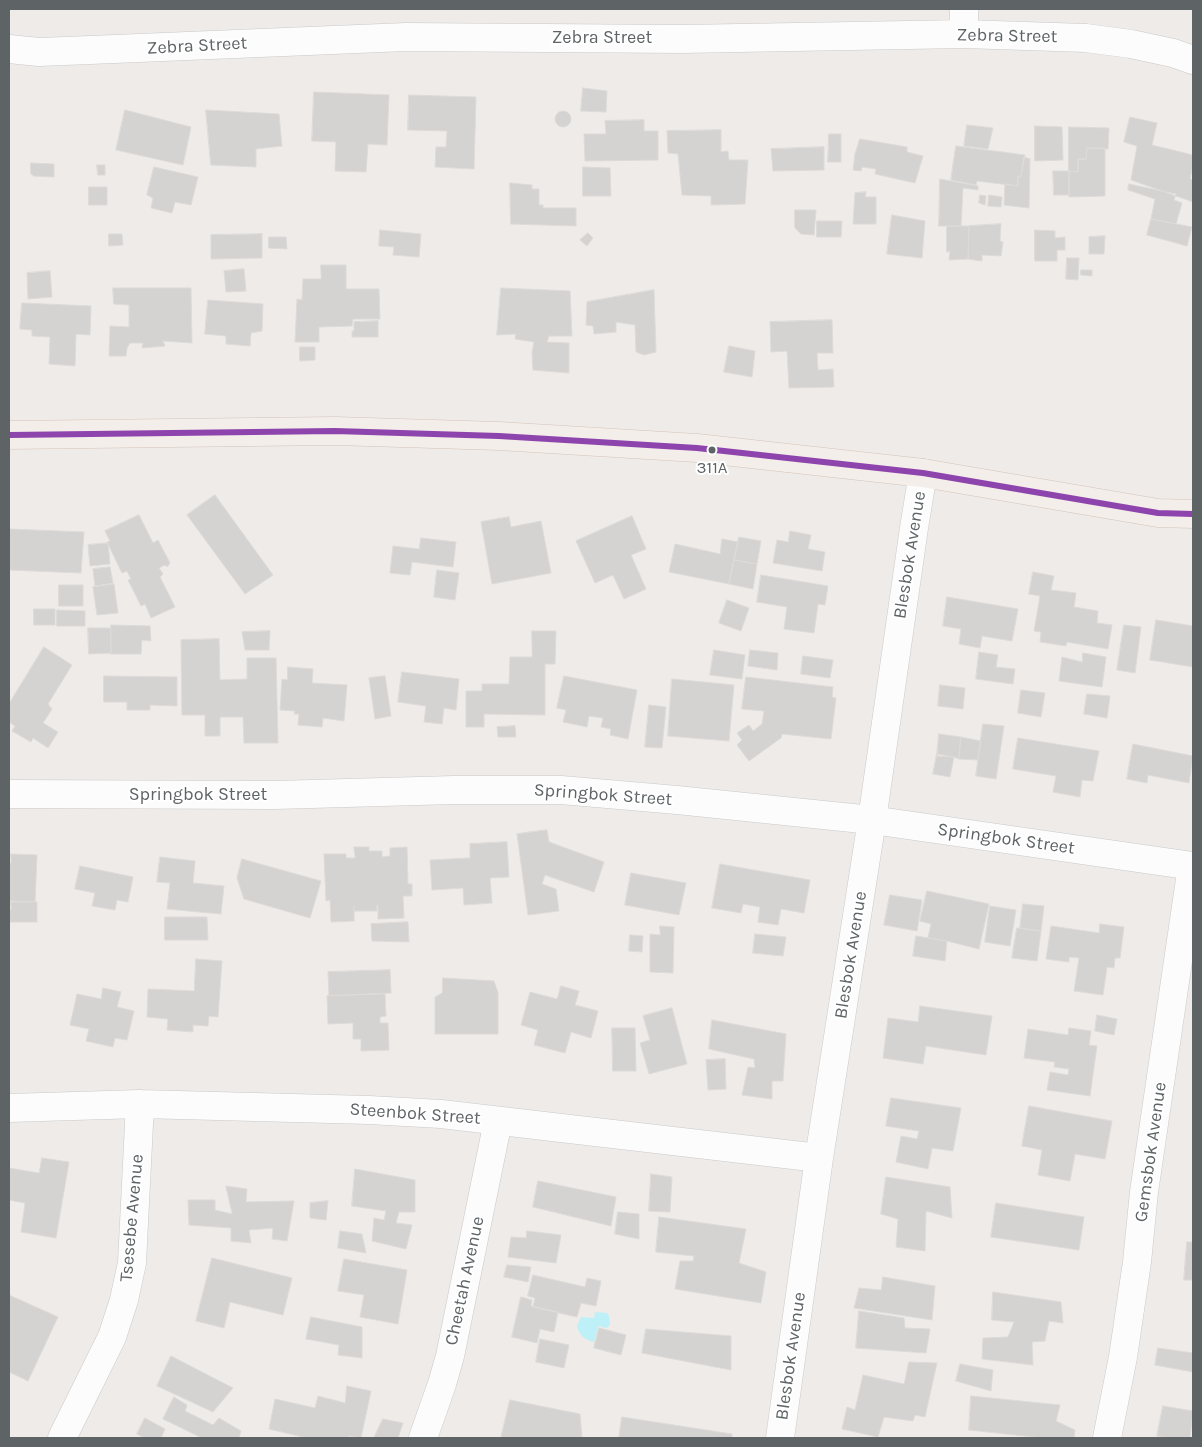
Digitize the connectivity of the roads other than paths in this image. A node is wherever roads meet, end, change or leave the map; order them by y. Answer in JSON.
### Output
{"nodes":[{"id":1,"x":964,"y":21,"type":"edge"},
{"id":2,"x":9,"y":49,"type":"edge"},
{"id":3,"x":1193,"y":60,"type":"edge"},
{"id":4,"x":9,"y":435,"type":"edge"},
{"id":5,"x":923,"y":473,"type":"junction"},
{"id":6,"x":1193,"y":514,"type":"edge"},
{"id":7,"x":9,"y":794,"type":"edge"},
{"id":8,"x":872,"y":820,"type":"junction"},
{"id":9,"x":1192,"y":866,"type":"edge"},
{"id":10,"x":140,"y":1104,"type":"junction"},
{"id":11,"x":9,"y":1108,"type":"edge"},
{"id":12,"x":498,"y":1121,"type":"junction"},
{"id":13,"x":819,"y":1158,"type":"junction"},
{"id":14,"x":62,"y":1438,"type":"edge"},
{"id":15,"x":423,"y":1438,"type":"edge"},
{"id":16,"x":780,"y":1438,"type":"edge"},
{"id":17,"x":1107,"y":1438,"type":"edge"}],
"edges":[{"from":1,"to":2,"type":"street","name":"Zebra Street"},
{"from":1,"to":3,"type":"street","name":"Zebra Street"},
{"from":4,"to":5,"type":"main road"},
{"from":5,"to":6,"type":"main road"},
{"from":5,"to":8,"type":"street","name":"Blesbok Avenue"},
{"from":7,"to":8,"type":"street","name":"Springbok Street"},
{"from":8,"to":9,"type":"street","name":"Springbok Street"},
{"from":8,"to":13,"type":"street","name":"Blesbok Avenue"},
{"from":9,"to":17,"type":"street","name":"Gemsbok Avenue"},
{"from":10,"to":11,"type":"street","name":"Steenbok Street"},
{"from":10,"to":12,"type":"street","name":"Steenbok Street"},
{"from":10,"to":14,"type":"street","name":"Tsesebe Avenue"},
{"from":12,"to":13,"type":"street","name":"Steenbok Street"},
{"from":12,"to":15,"type":"street","name":"Cheetah Avenue"},
{"from":13,"to":16,"type":"street","name":"Blesbok Avenue"}]}
